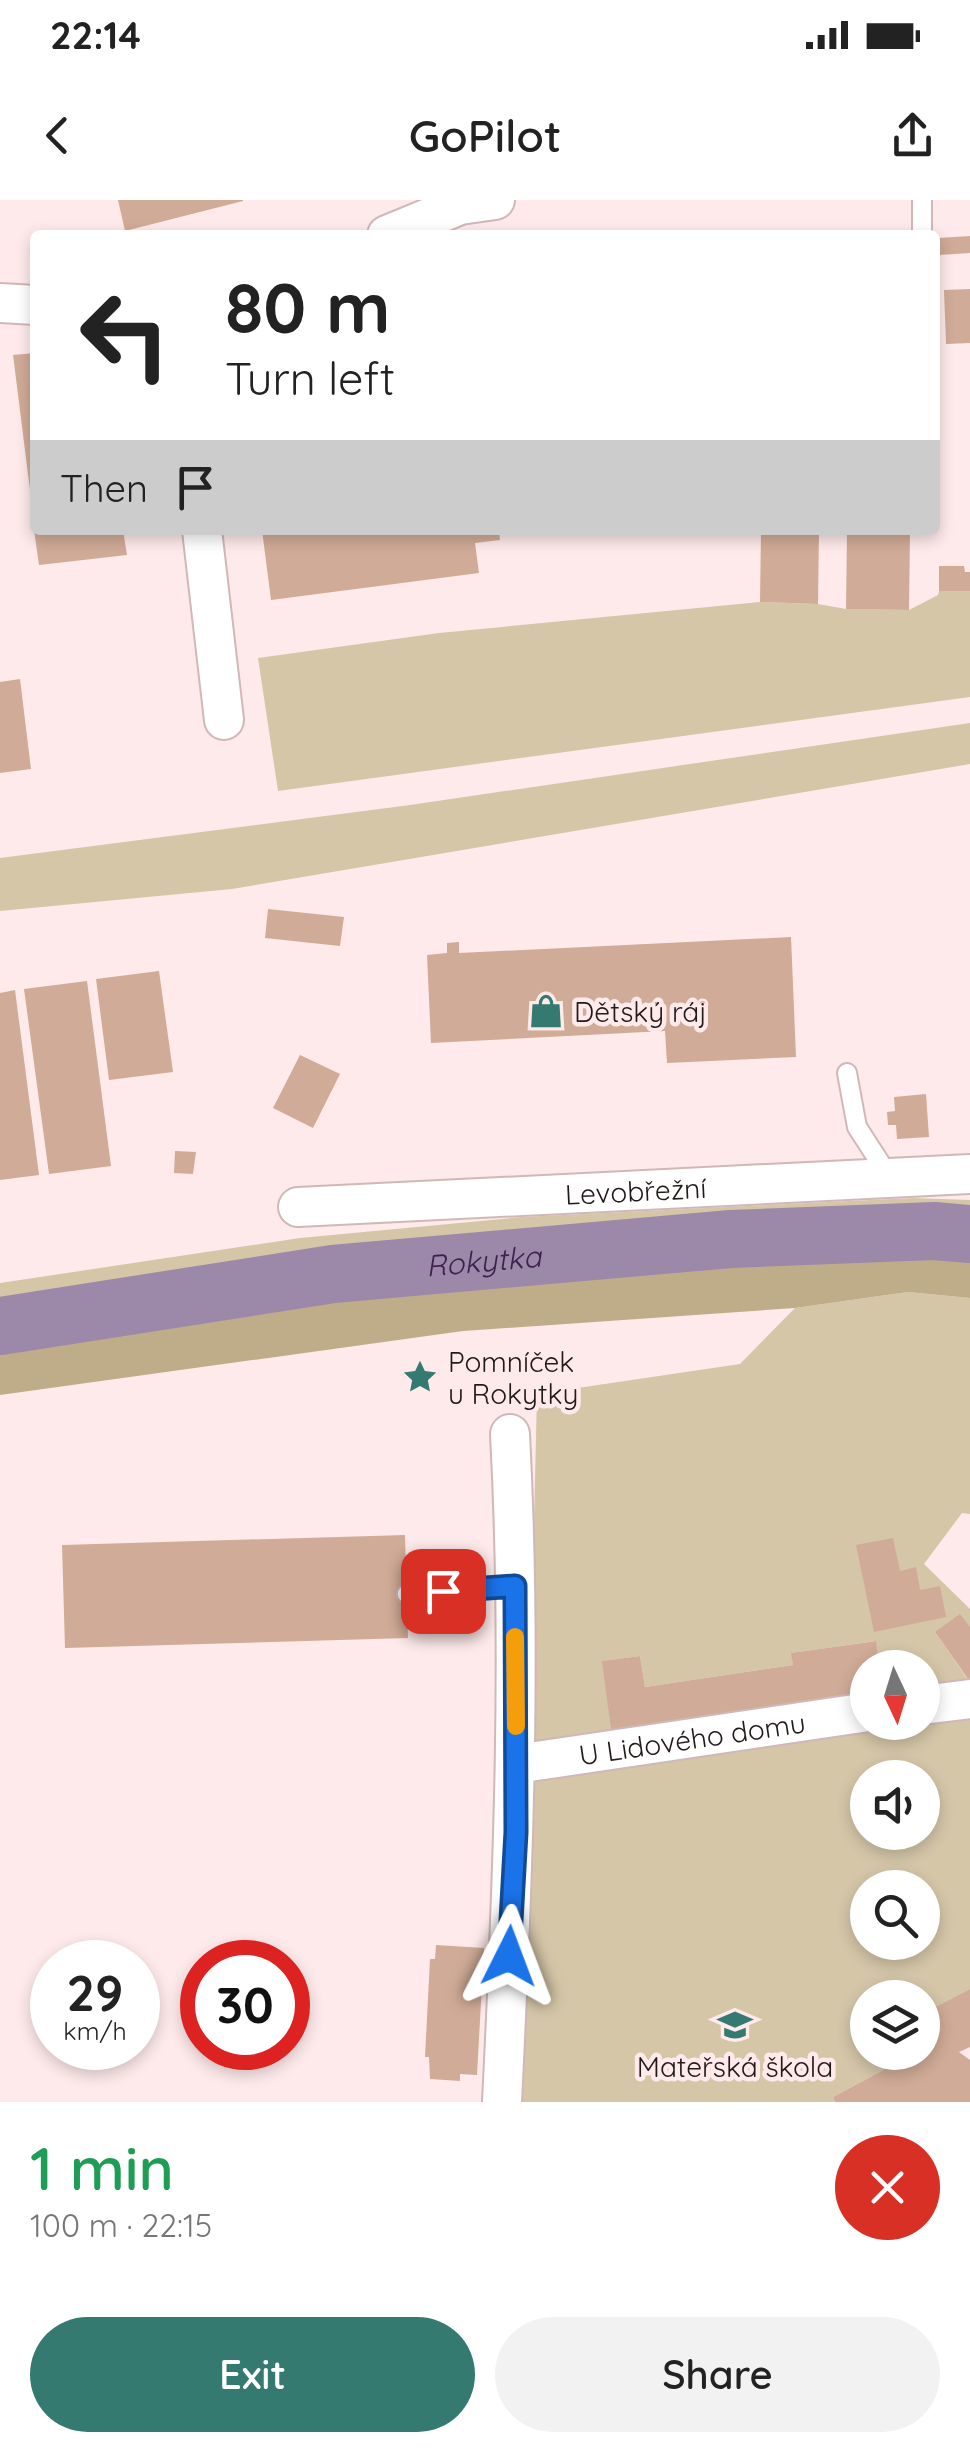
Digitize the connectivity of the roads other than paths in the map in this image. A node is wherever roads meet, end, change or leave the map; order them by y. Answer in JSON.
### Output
{"nodes":[{"id":1,"x":922,"y":200,"type":"edge"},
{"id":2,"x":485,"y":201,"type":"edge"},
{"id":3,"x":399,"y":230,"type":"edge"},
{"id":4,"x":922,"y":230,"type":"edge"},
{"id":5,"x":0,"y":303,"type":"edge"},
{"id":6,"x":30,"y":304,"type":"edge"},
{"id":7,"x":203,"y":535,"type":"edge"},
{"id":8,"x":224,"y":720,"type":"dead end"},
{"id":9,"x":847,"y":1073,"type":"dead end"},
{"id":10,"x":970,"y":1174,"type":"edge"},
{"id":11,"x":890,"y":1178,"type":"junction"},
{"id":12,"x":298,"y":1207,"type":"dead end"},
{"id":13,"x":510,"y":1434,"type":"dead end"},
{"id":14,"x":515,"y":1586,"type":"junction"},
{"id":15,"x":407,"y":1594,"type":"dead end"},
{"id":16,"x":970,"y":1699,"type":"edge"},
{"id":17,"x":940,"y":1702,"type":"edge"},
{"id":18,"x":850,"y":1715,"type":"edge"},
{"id":19,"x":516,"y":1764,"type":"junction"},
{"id":20,"x":502,"y":2102,"type":"edge"}],
"edges":[{"from":1,"to":4,"type":"lane"},
{"from":2,"to":3,"type":"street"},
{"from":5,"to":6,"type":"street"},
{"from":7,"to":8,"type":"street"},
{"from":9,"to":11,"type":"lane"},
{"from":10,"to":11,"type":"street","name":"Levobřežní"},
{"from":11,"to":12,"type":"street","name":"Levobřežní"},
{"from":13,"to":14,"type":"street"},
{"from":14,"to":15,"type":"lane"},
{"from":14,"to":19,"type":"street"},
{"from":16,"to":17,"type":"street"},
{"from":18,"to":19,"type":"street","name":"U Lidového domu"},
{"from":19,"to":20,"type":"street"}]}
